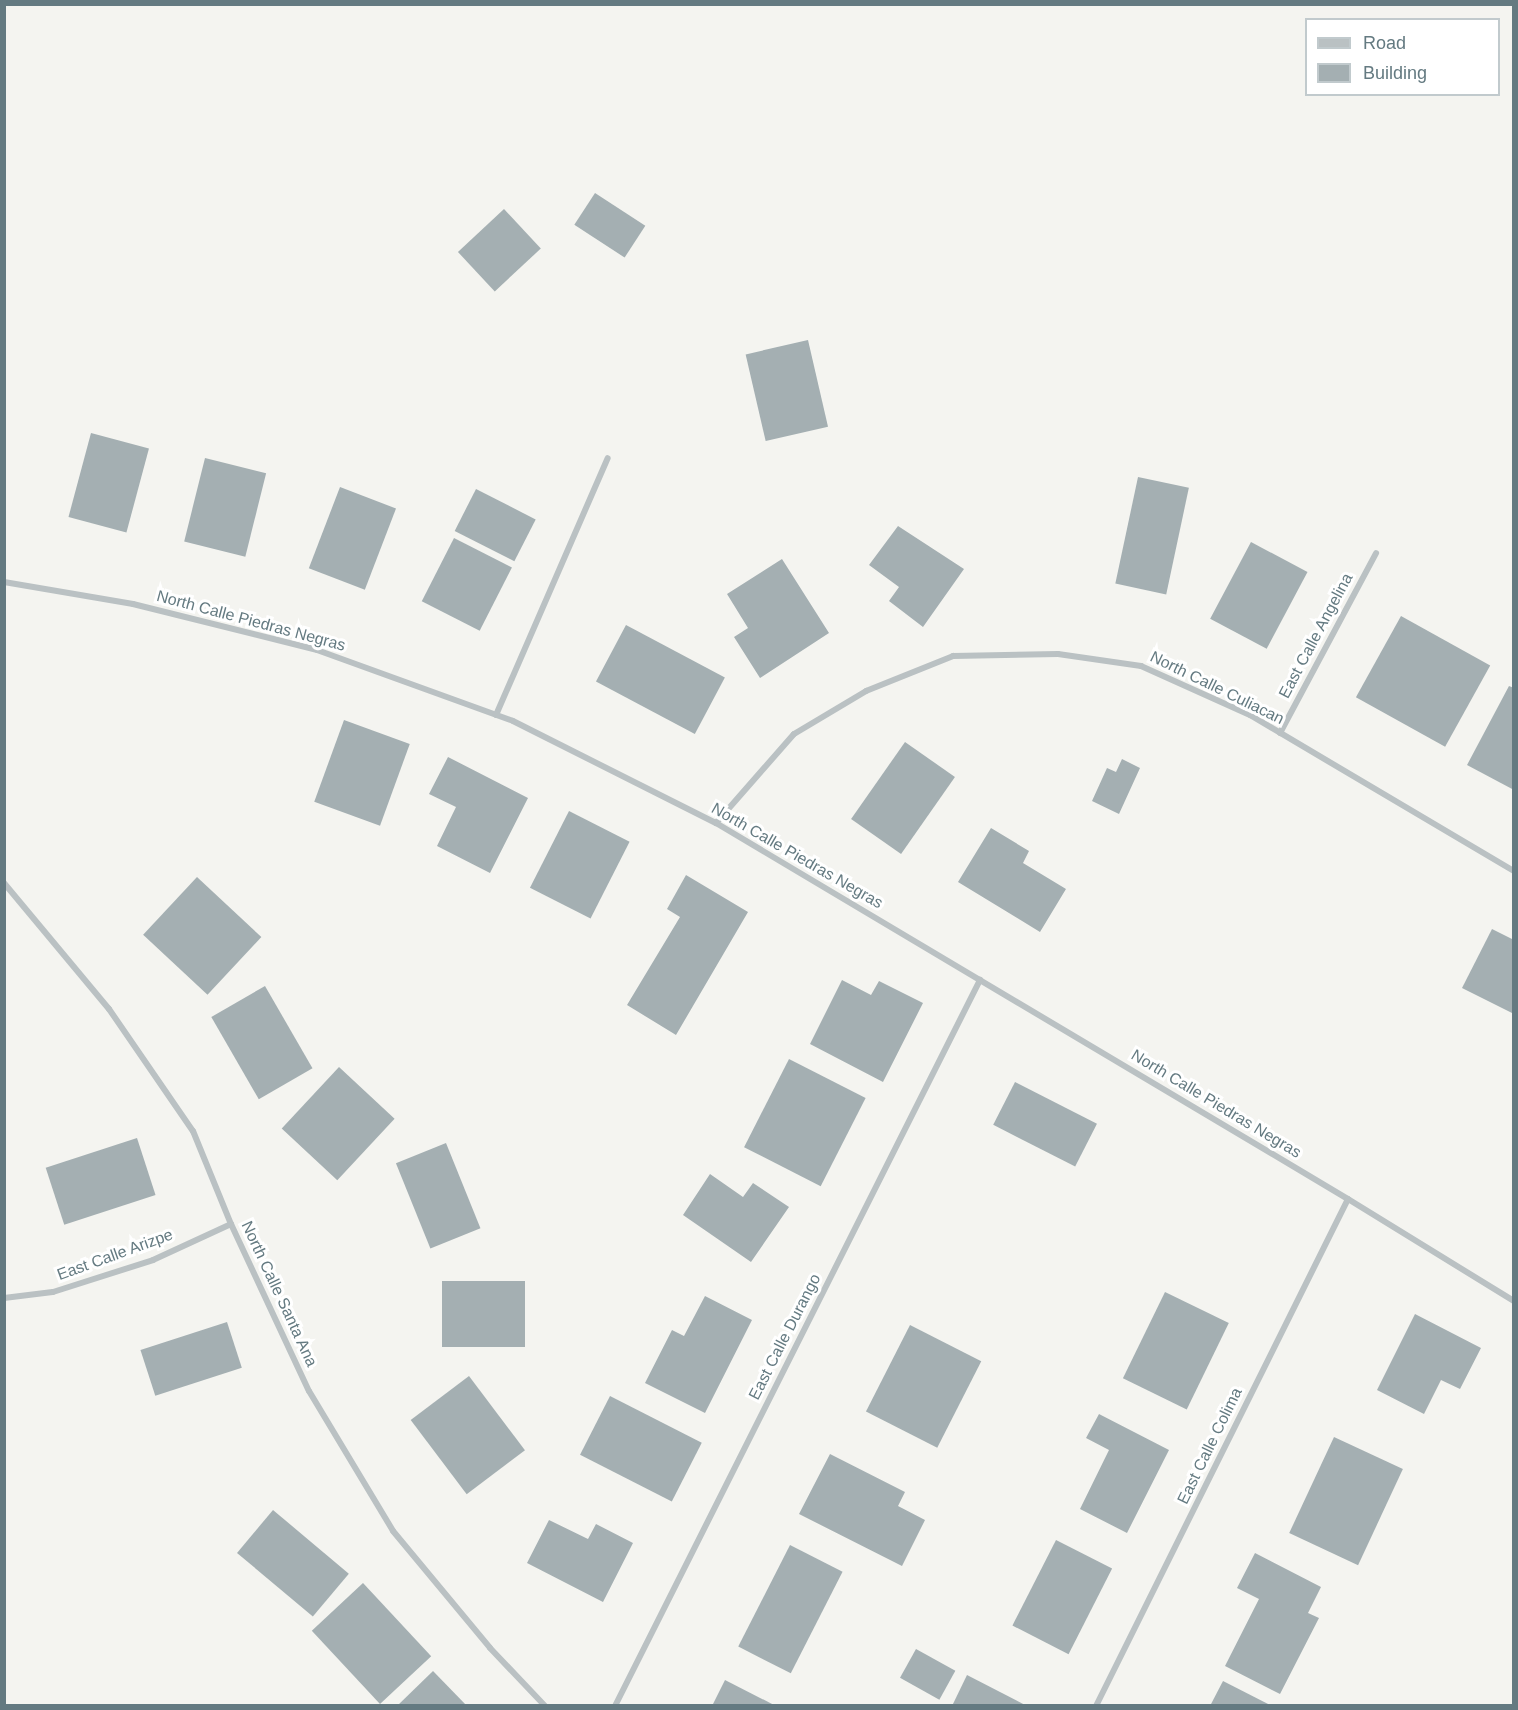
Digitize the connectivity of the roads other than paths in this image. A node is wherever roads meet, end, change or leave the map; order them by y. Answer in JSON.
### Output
{"nodes":[{"id":1,"x":609,"y":458,"type":"dead end"},
{"id":2,"x":1376,"y":553,"type":"dead end"},
{"id":3,"x":4,"y":582,"type":"edge"},
{"id":4,"x":496,"y":715,"type":"junction"},
{"id":5,"x":1280,"y":733,"type":"junction"},
{"id":6,"x":716,"y":823,"type":"junction"},
{"id":7,"x":1514,"y":871,"type":"edge"},
{"id":8,"x":4,"y":883,"type":"edge"},
{"id":9,"x":980,"y":980,"type":"junction"},
{"id":10,"x":1348,"y":1199,"type":"junction"},
{"id":11,"x":231,"y":1224,"type":"junction"},
{"id":12,"x":4,"y":1298,"type":"edge"},
{"id":13,"x":1514,"y":1301,"type":"edge"},
{"id":14,"x":545,"y":1706,"type":"edge"},
{"id":15,"x":615,"y":1706,"type":"edge"},
{"id":16,"x":1096,"y":1706,"type":"edge"}],
"edges":[{"from":1,"to":4,"type":"street"},
{"from":2,"to":5,"type":"street","name":"East Calle Angelina"},
{"from":3,"to":4,"type":"street","name":"North Calle Piedras Negras"},
{"from":4,"to":6,"type":"street","name":"North Calle Piedras Negras"},
{"from":5,"to":6,"type":"street","name":"North Calle Culiacan"},
{"from":5,"to":7,"type":"street","name":"North Calle Culiacan"},
{"from":6,"to":9,"type":"street","name":"North Calle Piedras Negras"},
{"from":8,"to":11,"type":"street","name":"North Calle Santa Ana"},
{"from":9,"to":10,"type":"street","name":"North Calle Piedras Negras"},
{"from":9,"to":15,"type":"street","name":"East Calle Durango"},
{"from":10,"to":13,"type":"street","name":"North Calle Piedras Negras"},
{"from":10,"to":16,"type":"street","name":"East Calle Colima"},
{"from":11,"to":12,"type":"street","name":"East Calle Arizpe"},
{"from":11,"to":14,"type":"street","name":"North Calle Santa Ana"}]}
